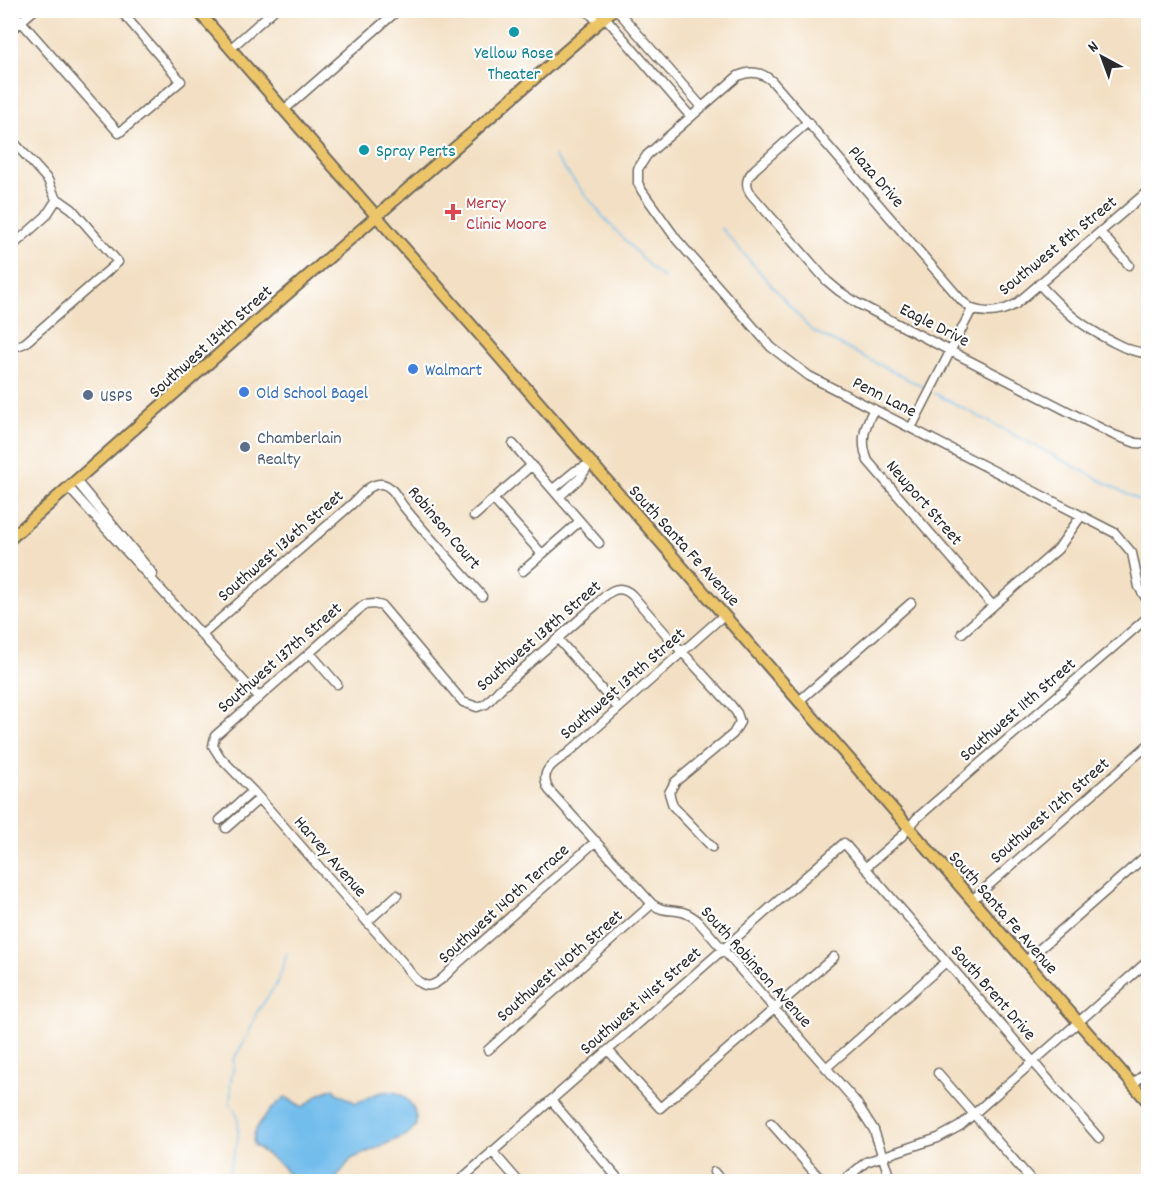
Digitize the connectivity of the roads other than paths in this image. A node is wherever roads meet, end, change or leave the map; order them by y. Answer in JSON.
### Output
{"nodes":[{"id":1,"x":11,"y":10,"type":"edge"},
{"id":2,"x":34,"y":10,"type":"edge"},
{"id":3,"x":120,"y":10,"type":"edge"},
{"id":4,"x":196,"y":10,"type":"edge"},
{"id":5,"x":274,"y":10,"type":"edge"},
{"id":6,"x":398,"y":10,"type":"edge"},
{"id":7,"x":587,"y":10,"type":"edge"},
{"id":8,"x":609,"y":15,"type":"edge"},
{"id":9,"x":21,"y":22,"type":"junction"},
{"id":10,"x":10,"y":31,"type":"edge"},
{"id":11,"x":230,"y":49,"type":"junction"},
{"id":12,"x":702,"y":107,"type":"junction"},
{"id":13,"x":284,"y":110,"type":"junction"},
{"id":14,"x":691,"y":117,"type":"junction"},
{"id":15,"x":808,"y":122,"type":"junction"},
{"id":16,"x":11,"y":139,"type":"edge"},
{"id":17,"x":1149,"y":191,"type":"edge"},
{"id":18,"x":57,"y":200,"type":"junction"},
{"id":19,"x":377,"y":216,"type":"junction"},
{"id":20,"x":1100,"y":232,"type":"junction"},
{"id":21,"x":10,"y":248,"type":"edge"},
{"id":22,"x":1129,"y":265,"type":"dead end"},
{"id":23,"x":1040,"y":284,"type":"junction"},
{"id":24,"x":972,"y":309,"type":"junction"},
{"id":25,"x":10,"y":349,"type":"edge"},
{"id":26,"x":950,"y":351,"type":"junction"},
{"id":27,"x":1149,"y":353,"type":"edge"},
{"id":28,"x":874,"y":410,"type":"junction"},
{"id":29,"x":911,"y":428,"type":"junction"},
{"id":30,"x":513,"y":444,"type":"dead end"},
{"id":31,"x":1149,"y":444,"type":"edge"},
{"id":32,"x":590,"y":464,"type":"junction"},
{"id":33,"x":532,"y":465,"type":"junction"},
{"id":34,"x":380,"y":484,"type":"joint"},
{"id":35,"x":73,"y":485,"type":"junction"},
{"id":36,"x":553,"y":489,"type":"junction"},
{"id":37,"x":560,"y":497,"type":"junction"},
{"id":38,"x":493,"y":499,"type":"junction"},
{"id":39,"x":474,"y":516,"type":"dead end"},
{"id":40,"x":1081,"y":516,"type":"junction"},
{"id":41,"x":580,"y":521,"type":"junction"},
{"id":42,"x":10,"y":539,"type":"edge"},
{"id":43,"x":599,"y":543,"type":"dead end"},
{"id":44,"x":542,"y":554,"type":"junction"},
{"id":45,"x":523,"y":571,"type":"dead end"},
{"id":46,"x":482,"y":596,"type":"dead end"},
{"id":47,"x":1149,"y":602,"type":"edge"},
{"id":48,"x":911,"y":603,"type":"dead end"},
{"id":49,"x":993,"y":606,"type":"junction"},
{"id":50,"x":724,"y":615,"type":"junction"},
{"id":51,"x":1149,"y":617,"type":"edge"},
{"id":52,"x":962,"y":633,"type":"dead end"},
{"id":53,"x":203,"y":634,"type":"junction"},
{"id":54,"x":558,"y":639,"type":"junction"},
{"id":55,"x":682,"y":652,"type":"junction"},
{"id":56,"x":310,"y":653,"type":"junction"},
{"id":57,"x":337,"y":684,"type":"dead end"},
{"id":58,"x":259,"y":698,"type":"junction"},
{"id":59,"x":799,"y":701,"type":"junction"},
{"id":60,"x":477,"y":707,"type":"joint"},
{"id":61,"x":618,"y":708,"type":"junction"},
{"id":62,"x":214,"y":742,"type":"joint"},
{"id":63,"x":1149,"y":745,"type":"edge"},
{"id":64,"x":253,"y":791,"type":"junction"},
{"id":65,"x":259,"y":799,"type":"junction"},
{"id":66,"x":231,"y":811,"type":"junction"},
{"id":67,"x":237,"y":819,"type":"junction"},
{"id":68,"x":220,"y":820,"type":"dead end"},
{"id":69,"x":226,"y":828,"type":"dead end"},
{"id":70,"x":909,"y":828,"type":"junction"},
{"id":71,"x":596,"y":841,"type":"junction"},
{"id":72,"x":844,"y":843,"type":"joint"},
{"id":73,"x":712,"y":847,"type":"dead end"},
{"id":74,"x":1149,"y":854,"type":"edge"},
{"id":75,"x":865,"y":868,"type":"junction"},
{"id":76,"x":397,"y":896,"type":"dead end"},
{"id":77,"x":972,"y":900,"type":"junction"},
{"id":78,"x":652,"y":904,"type":"junction"},
{"id":79,"x":367,"y":922,"type":"junction"},
{"id":80,"x":722,"y":950,"type":"junction"},
{"id":81,"x":834,"y":957,"type":"dead end"},
{"id":82,"x":1026,"y":961,"type":"junction"},
{"id":83,"x":1149,"y":961,"type":"edge"},
{"id":84,"x":946,"y":962,"type":"junction"},
{"id":85,"x":429,"y":986,"type":"joint"},
{"id":86,"x":774,"y":1009,"type":"junction"},
{"id":87,"x":1079,"y":1022,"type":"junction"},
{"id":88,"x":488,"y":1050,"type":"dead end"},
{"id":89,"x":608,"y":1050,"type":"junction"},
{"id":90,"x":1033,"y":1062,"type":"junction"},
{"id":91,"x":826,"y":1068,"type":"junction"},
{"id":92,"x":1149,"y":1071,"type":"edge"},
{"id":93,"x":938,"y":1073,"type":"dead end"},
{"id":94,"x":1133,"y":1084,"type":"junction"},
{"id":95,"x":550,"y":1101,"type":"junction"},
{"id":96,"x":1149,"y":1102,"type":"edge"},
{"id":97,"x":975,"y":1114,"type":"junction"},
{"id":98,"x":771,"y":1123,"type":"dead end"},
{"id":99,"x":1099,"y":1138,"type":"dead end"},
{"id":100,"x":492,"y":1151,"type":"junction"},
{"id":101,"x":884,"y":1155,"type":"junction"},
{"id":102,"x":714,"y":1172,"type":"dead end"},
{"id":103,"x":1029,"y":1180,"type":"edge"},
{"id":104,"x":458,"y":1182,"type":"edge"},
{"id":105,"x":519,"y":1182,"type":"edge"},
{"id":106,"x":621,"y":1182,"type":"edge"},
{"id":107,"x":722,"y":1182,"type":"edge"},
{"id":108,"x":823,"y":1182,"type":"edge"},
{"id":109,"x":842,"y":1182,"type":"edge"},
{"id":110,"x":891,"y":1182,"type":"edge"}],
"edges":[{"from":1,"to":9,"type":"street"},
{"from":2,"to":9,"type":"street"},
{"from":3,"to":9,"type":"street"},
{"from":4,"to":11,"type":"main road","name":"South Santa Fe Avenue"},
{"from":5,"to":11,"type":"street"},
{"from":6,"to":13,"type":"street"},
{"from":7,"to":8,"type":"street"},
{"from":8,"to":12,"type":"street"},
{"from":8,"to":14,"type":"street"},
{"from":8,"to":19,"type":"main road","name":"Southwest 134th Street"},
{"from":9,"to":10,"type":"street"},
{"from":11,"to":13,"type":"main road","name":"South Santa Fe Avenue"},
{"from":12,"to":14,"type":"street"},
{"from":12,"to":15,"type":"street","name":"Plaza Drive"},
{"from":13,"to":19,"type":"main road","name":"South Santa Fe Avenue"},
{"from":14,"to":28,"type":"street","name":"Penn Lane"},
{"from":15,"to":24,"type":"street","name":"Plaza Drive"},
{"from":15,"to":26,"type":"street","name":"Eagle Drive"},
{"from":16,"to":18,"type":"street"},
{"from":17,"to":20,"type":"street","name":"Southwest 8th Street"},
{"from":18,"to":21,"type":"street"},
{"from":18,"to":25,"type":"street"},
{"from":19,"to":32,"type":"main road","name":"South Santa Fe Avenue"},
{"from":19,"to":35,"type":"main road","name":"Southwest 134th Street"},
{"from":20,"to":22,"type":"street"},
{"from":20,"to":23,"type":"street","name":"Southwest 8th Street"},
{"from":23,"to":24,"type":"street","name":"Southwest 8th Street"},
{"from":23,"to":27,"type":"street"},
{"from":24,"to":26,"type":"street"},
{"from":26,"to":29,"type":"street"},
{"from":26,"to":31,"type":"street","name":"Eagle Drive"},
{"from":28,"to":29,"type":"street","name":"Penn Lane"},
{"from":28,"to":49,"type":"street","name":"Newport Street"},
{"from":29,"to":40,"type":"street","name":"Penn Lane"},
{"from":30,"to":33,"type":"street"},
{"from":32,"to":36,"type":"street"},
{"from":32,"to":37,"type":"street"},
{"from":32,"to":50,"type":"main road","name":"South Santa Fe Avenue"},
{"from":33,"to":36,"type":"street"},
{"from":33,"to":38,"type":"street"},
{"from":34,"to":46,"type":"street","name":"Robinson Court"},
{"from":34,"to":53,"type":"street","name":"Southwest 136th Street"},
{"from":35,"to":42,"type":"main road","name":"Southwest 134th Street"},
{"from":35,"to":53,"type":"street"},
{"from":36,"to":37,"type":"street"},
{"from":37,"to":41,"type":"street"},
{"from":38,"to":39,"type":"street"},
{"from":38,"to":44,"type":"street"},
{"from":40,"to":47,"type":"street","name":"Penn Lane"},
{"from":40,"to":49,"type":"street"},
{"from":41,"to":43,"type":"street"},
{"from":41,"to":44,"type":"street"},
{"from":44,"to":45,"type":"street"},
{"from":48,"to":59,"type":"street"},
{"from":49,"to":52,"type":"street"},
{"from":50,"to":55,"type":"street","name":"Southwest 139th Street"},
{"from":50,"to":59,"type":"main road","name":"South Santa Fe Avenue"},
{"from":51,"to":70,"type":"street","name":"Southwest 11th Street"},
{"from":53,"to":58,"type":"street"},
{"from":54,"to":55,"type":"street","name":"Southwest 138th Street"},
{"from":54,"to":60,"type":"street","name":"Southwest 138th Street"},
{"from":54,"to":61,"type":"street"},
{"from":55,"to":61,"type":"street","name":"Southwest 139th Street"},
{"from":55,"to":73,"type":"street"},
{"from":56,"to":57,"type":"street"},
{"from":56,"to":58,"type":"street","name":"Southwest 137th Street"},
{"from":56,"to":60,"type":"street","name":"Southwest 137th Street"},
{"from":58,"to":62,"type":"street","name":"Southwest 137th Street"},
{"from":59,"to":70,"type":"main road","name":"South Santa Fe Avenue"},
{"from":61,"to":71,"type":"street","name":"Southwest 139th Street"},
{"from":62,"to":64,"type":"street","name":"Harvey Avenue"},
{"from":63,"to":77,"type":"street","name":"Southwest 12th Street"},
{"from":64,"to":65,"type":"street","name":"Harvey Avenue"},
{"from":64,"to":66,"type":"street"},
{"from":65,"to":67,"type":"street"},
{"from":65,"to":79,"type":"street","name":"Harvey Avenue"},
{"from":66,"to":67,"type":"street"},
{"from":66,"to":68,"type":"street"},
{"from":67,"to":69,"type":"street"},
{"from":70,"to":75,"type":"street"},
{"from":70,"to":77,"type":"main road","name":"South Santa Fe Avenue"},
{"from":71,"to":78,"type":"street"},
{"from":71,"to":85,"type":"street","name":"Southwest 140th Terrace"},
{"from":72,"to":75,"type":"street","name":"South Brent Drive"},
{"from":72,"to":80,"type":"street","name":"Southwest 141st Street"},
{"from":74,"to":82,"type":"street"},
{"from":75,"to":84,"type":"street","name":"South Brent Drive"},
{"from":76,"to":79,"type":"street"},
{"from":77,"to":82,"type":"main road","name":"South Santa Fe Avenue"},
{"from":78,"to":80,"type":"street","name":"South Robinson Avenue"},
{"from":78,"to":88,"type":"street","name":"Southwest 140th Street"},
{"from":79,"to":85,"type":"street","name":"Harvey Avenue"},
{"from":80,"to":86,"type":"street","name":"South Robinson Avenue"},
{"from":80,"to":89,"type":"street","name":"Southwest 141st Street"},
{"from":81,"to":86,"type":"street"},
{"from":82,"to":87,"type":"main road","name":"South Santa Fe Avenue"},
{"from":83,"to":87,"type":"street"},
{"from":84,"to":90,"type":"street","name":"South Brent Drive"},
{"from":84,"to":91,"type":"street"},
{"from":86,"to":89,"type":"street"},
{"from":86,"to":91,"type":"street","name":"South Robinson Avenue"},
{"from":87,"to":90,"type":"street"},
{"from":87,"to":94,"type":"main road","name":"South Santa Fe Avenue"},
{"from":89,"to":95,"type":"street","name":"Southwest 141st Street"},
{"from":90,"to":97,"type":"street"},
{"from":90,"to":99,"type":"street","name":"South Brent Drive"},
{"from":91,"to":101,"type":"street","name":"South Robinson Avenue"},
{"from":92,"to":94,"type":"street"},
{"from":93,"to":97,"type":"street"},
{"from":94,"to":96,"type":"main road","name":"South Santa Fe Avenue"},
{"from":95,"to":100,"type":"street","name":"Southwest 141st Street"},
{"from":95,"to":106,"type":"street"},
{"from":97,"to":101,"type":"street"},
{"from":97,"to":103,"type":"street"},
{"from":98,"to":108,"type":"street"},
{"from":100,"to":104,"type":"street","name":"Southwest 141st Street"},
{"from":100,"to":105,"type":"street"},
{"from":101,"to":109,"type":"street"},
{"from":101,"to":110,"type":"street","name":"South Robinson Avenue"},
{"from":102,"to":107,"type":"street"}]}
